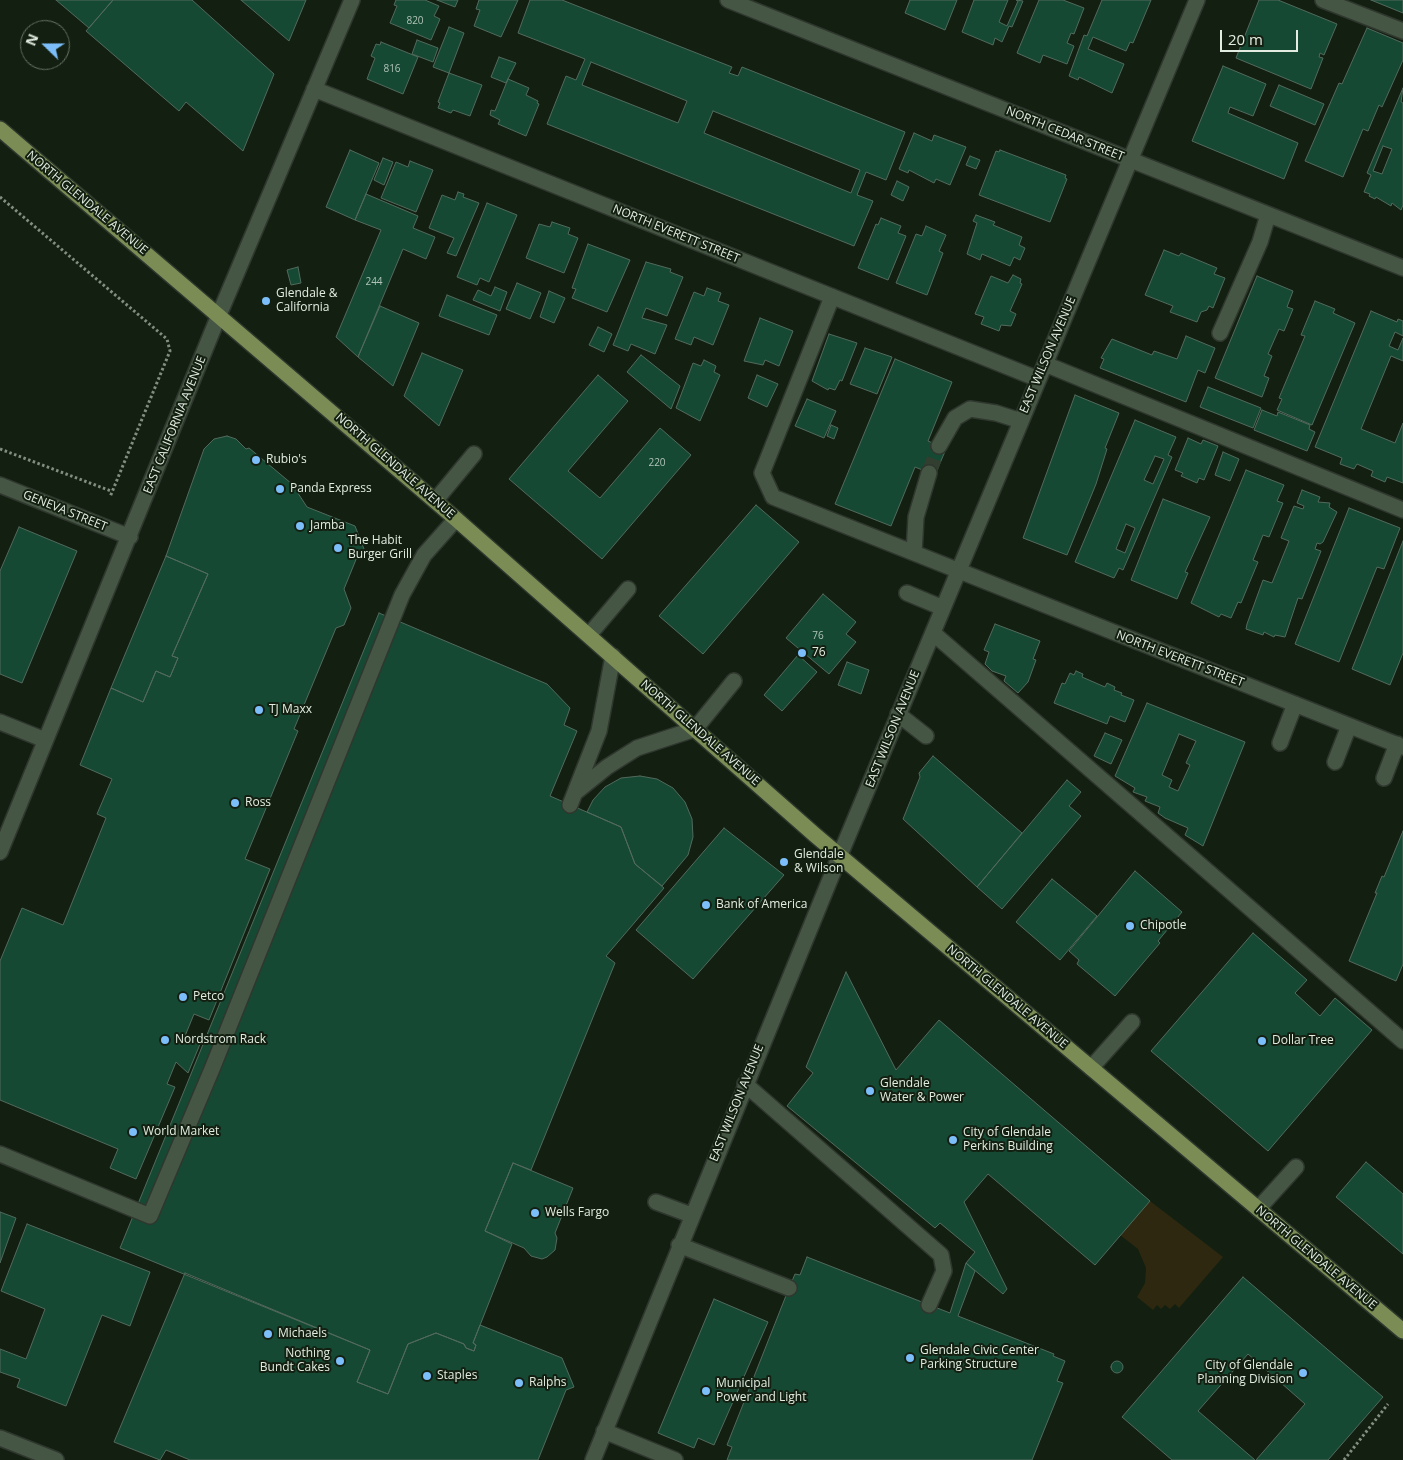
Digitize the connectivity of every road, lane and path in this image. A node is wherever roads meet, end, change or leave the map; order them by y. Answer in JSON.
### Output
{"nodes":[{"id":1,"x":352,"y":0,"type":"edge"},
{"id":2,"x":728,"y":0,"type":"edge"},
{"id":3,"x":1197,"y":0,"type":"edge"},
{"id":4,"x":1323,"y":0,"type":"edge"},
{"id":5,"x":1403,"y":31,"type":"edge"},
{"id":6,"x":314,"y":89,"type":"junction"},
{"id":7,"x":0,"y":130,"type":"edge"},
{"id":8,"x":1130,"y":160,"type":"junction"},
{"id":9,"x":0,"y":197,"type":"edge"},
{"id":10,"x":1268,"y":215,"type":"junction"},
{"id":11,"x":1403,"y":268,"type":"edge"},
{"id":12,"x":832,"y":297,"type":"junction"},
{"id":13,"x":220,"y":315,"type":"junction"},
{"id":14,"x":1220,"y":333,"type":"dead end"},
{"id":15,"x":1045,"y":364,"type":"junction"},
{"id":16,"x":1038,"y":379,"type":"junction"},
{"id":17,"x":1021,"y":421,"type":"junction"},
{"id":18,"x":939,"y":446,"type":"tunnel mouth"},
{"id":19,"x":0,"y":448,"type":"edge"},
{"id":20,"x":474,"y":454,"type":"dead end"},
{"id":21,"x":929,"y":473,"type":"tunnel mouth"},
{"id":22,"x":0,"y":485,"type":"edge"},
{"id":23,"x":111,"y":491,"type":"junction"},
{"id":24,"x":110,"y":496,"type":"dead end"},
{"id":25,"x":435,"y":501,"type":"junction"},
{"id":26,"x":1403,"y":510,"type":"edge"},
{"id":27,"x":456,"y":519,"type":"junction"},
{"id":28,"x":130,"y":537,"type":"junction"},
{"id":29,"x":914,"y":552,"type":"junction"},
{"id":30,"x":958,"y":570,"type":"junction"},
{"id":31,"x":628,"y":589,"type":"dead end"},
{"id":32,"x":907,"y":593,"type":"dead end"},
{"id":33,"x":943,"y":608,"type":"junction"},
{"id":34,"x":932,"y":633,"type":"junction"},
{"id":35,"x":589,"y":635,"type":"junction"},
{"id":36,"x":613,"y":656,"type":"junction"},
{"id":37,"x":734,"y":681,"type":"dead end"},
{"id":38,"x":1295,"y":704,"type":"junction"},
{"id":39,"x":898,"y":714,"type":"junction"},
{"id":40,"x":0,"y":722,"type":"edge"},
{"id":41,"x":1349,"y":726,"type":"junction"},
{"id":42,"x":695,"y":729,"type":"junction"},
{"id":43,"x":926,"y":736,"type":"dead end"},
{"id":44,"x":45,"y":740,"type":"junction"},
{"id":45,"x":1280,"y":743,"type":"dead end"},
{"id":46,"x":1400,"y":746,"type":"edge"},
{"id":47,"x":1335,"y":762,"type":"dead end"},
{"id":48,"x":1384,"y":778,"type":"dead end"},
{"id":49,"x":0,"y":852,"type":"edge"},
{"id":50,"x":840,"y":855,"type":"junction"},
{"id":51,"x":1132,"y":1022,"type":"dead end"},
{"id":52,"x":1403,"y":1041,"type":"edge"},
{"id":53,"x":1091,"y":1068,"type":"junction"},
{"id":54,"x":745,"y":1084,"type":"junction"},
{"id":55,"x":0,"y":1154,"type":"edge"},
{"id":56,"x":1296,"y":1167,"type":"dead end"},
{"id":57,"x":656,"y":1202,"type":"dead end"},
{"id":58,"x":1258,"y":1209,"type":"junction"},
{"id":59,"x":691,"y":1215,"type":"junction"},
{"id":60,"x":679,"y":1245,"type":"junction"},
{"id":61,"x":789,"y":1288,"type":"dead end"},
{"id":62,"x":930,"y":1305,"type":"dead end"},
{"id":63,"x":1403,"y":1331,"type":"edge"},
{"id":64,"x":1388,"y":1404,"type":"dead end"},
{"id":65,"x":604,"y":1431,"type":"junction"},
{"id":66,"x":0,"y":1438,"type":"edge"},
{"id":67,"x":56,"y":1460,"type":"edge"},
{"id":68,"x":593,"y":1460,"type":"edge"},
{"id":69,"x":675,"y":1460,"type":"edge"},
{"id":70,"x":1344,"y":1460,"type":"edge"}],
"edges":[{"from":1,"to":6,"type":"street","name":"EAST CALIFORNIA AVENUE"},
{"from":2,"to":8,"type":"street","name":"NORTH CEDAR STREET"},
{"from":3,"to":8,"type":"street","name":"EAST WILSON AVENUE"},
{"from":4,"to":5,"type":"street"},
{"from":6,"to":12,"type":"street","name":"NORTH EVERETT STREET"},
{"from":6,"to":13,"type":"street","name":"EAST CALIFORNIA AVENUE"},
{"from":7,"to":13,"type":"main road","name":"NORTH GLENDALE AVENUE"},
{"from":8,"to":10,"type":"street","name":"NORTH CEDAR STREET"},
{"from":8,"to":15,"type":"street","name":"EAST WILSON AVENUE"},
{"from":9,"to":23,"type":"path"},
{"from":10,"to":11,"type":"street","name":"NORTH CEDAR STREET"},
{"from":10,"to":14,"type":"street"},
{"from":12,"to":16,"type":"street","name":"NORTH EVERETT STREET"},
{"from":12,"to":29,"type":"street","name":"NORTH EVERETT STREET"},
{"from":13,"to":25,"type":"main road","name":"NORTH GLENDALE AVENUE"},
{"from":13,"to":28,"type":"street","name":"EAST CALIFORNIA AVENUE"},
{"from":15,"to":16,"type":"street","name":"EAST WILSON AVENUE"},
{"from":15,"to":26,"type":"street"},
{"from":16,"to":17,"type":"street","name":"EAST WILSON AVENUE"},
{"from":17,"to":18,"type":"street"},
{"from":17,"to":30,"type":"street","name":"EAST WILSON AVENUE"},
{"from":19,"to":23,"type":"path"},
{"from":20,"to":25,"type":"street"},
{"from":21,"to":29,"type":"street"},
{"from":22,"to":28,"type":"street","name":"GENEVA STREET"},
{"from":23,"to":24,"type":"path"},
{"from":25,"to":27,"type":"main road","name":"NORTH GLENDALE AVENUE"},
{"from":27,"to":35,"type":"main road","name":"NORTH GLENDALE AVENUE"},
{"from":27,"to":55,"type":"street"},
{"from":28,"to":44,"type":"street","name":"EAST CALIFORNIA AVENUE"},
{"from":29,"to":30,"type":"street","name":"NORTH EVERETT STREET"},
{"from":30,"to":33,"type":"street","name":"EAST WILSON AVENUE"},
{"from":30,"to":38,"type":"street","name":"NORTH EVERETT STREET"},
{"from":31,"to":35,"type":"street"},
{"from":32,"to":33,"type":"street"},
{"from":33,"to":34,"type":"street","name":"EAST WILSON AVENUE"},
{"from":34,"to":39,"type":"street","name":"EAST WILSON AVENUE"},
{"from":34,"to":52,"type":"street"},
{"from":35,"to":36,"type":"main road","name":"NORTH GLENDALE AVENUE"},
{"from":36,"to":42,"type":"main road","name":"NORTH GLENDALE AVENUE"},
{"from":36,"to":42,"type":"street"},
{"from":37,"to":42,"type":"street"},
{"from":38,"to":41,"type":"street","name":"NORTH EVERETT STREET"},
{"from":38,"to":45,"type":"street"},
{"from":39,"to":43,"type":"street"},
{"from":39,"to":50,"type":"street","name":"EAST WILSON AVENUE"},
{"from":40,"to":44,"type":"street"},
{"from":41,"to":46,"type":"street","name":"NORTH EVERETT STREET"},
{"from":41,"to":47,"type":"street"},
{"from":42,"to":50,"type":"main road","name":"NORTH GLENDALE AVENUE"},
{"from":44,"to":49,"type":"street","name":"EAST CALIFORNIA AVENUE"},
{"from":46,"to":48,"type":"street"},
{"from":50,"to":53,"type":"main road","name":"NORTH GLENDALE AVENUE"},
{"from":50,"to":54,"type":"street","name":"EAST WILSON AVENUE"},
{"from":51,"to":53,"type":"street"},
{"from":53,"to":58,"type":"main road","name":"NORTH GLENDALE AVENUE"},
{"from":54,"to":59,"type":"street","name":"EAST WILSON AVENUE"},
{"from":54,"to":62,"type":"street"},
{"from":56,"to":58,"type":"street"},
{"from":57,"to":59,"type":"street"},
{"from":58,"to":63,"type":"main road","name":"NORTH GLENDALE AVENUE"},
{"from":59,"to":60,"type":"street","name":"EAST WILSON AVENUE"},
{"from":60,"to":61,"type":"street"},
{"from":60,"to":65,"type":"street","name":"EAST WILSON AVENUE"},
{"from":64,"to":70,"type":"path"},
{"from":65,"to":68,"type":"street","name":"EAST WILSON AVENUE"},
{"from":65,"to":69,"type":"street"},
{"from":66,"to":67,"type":"street"}]}
